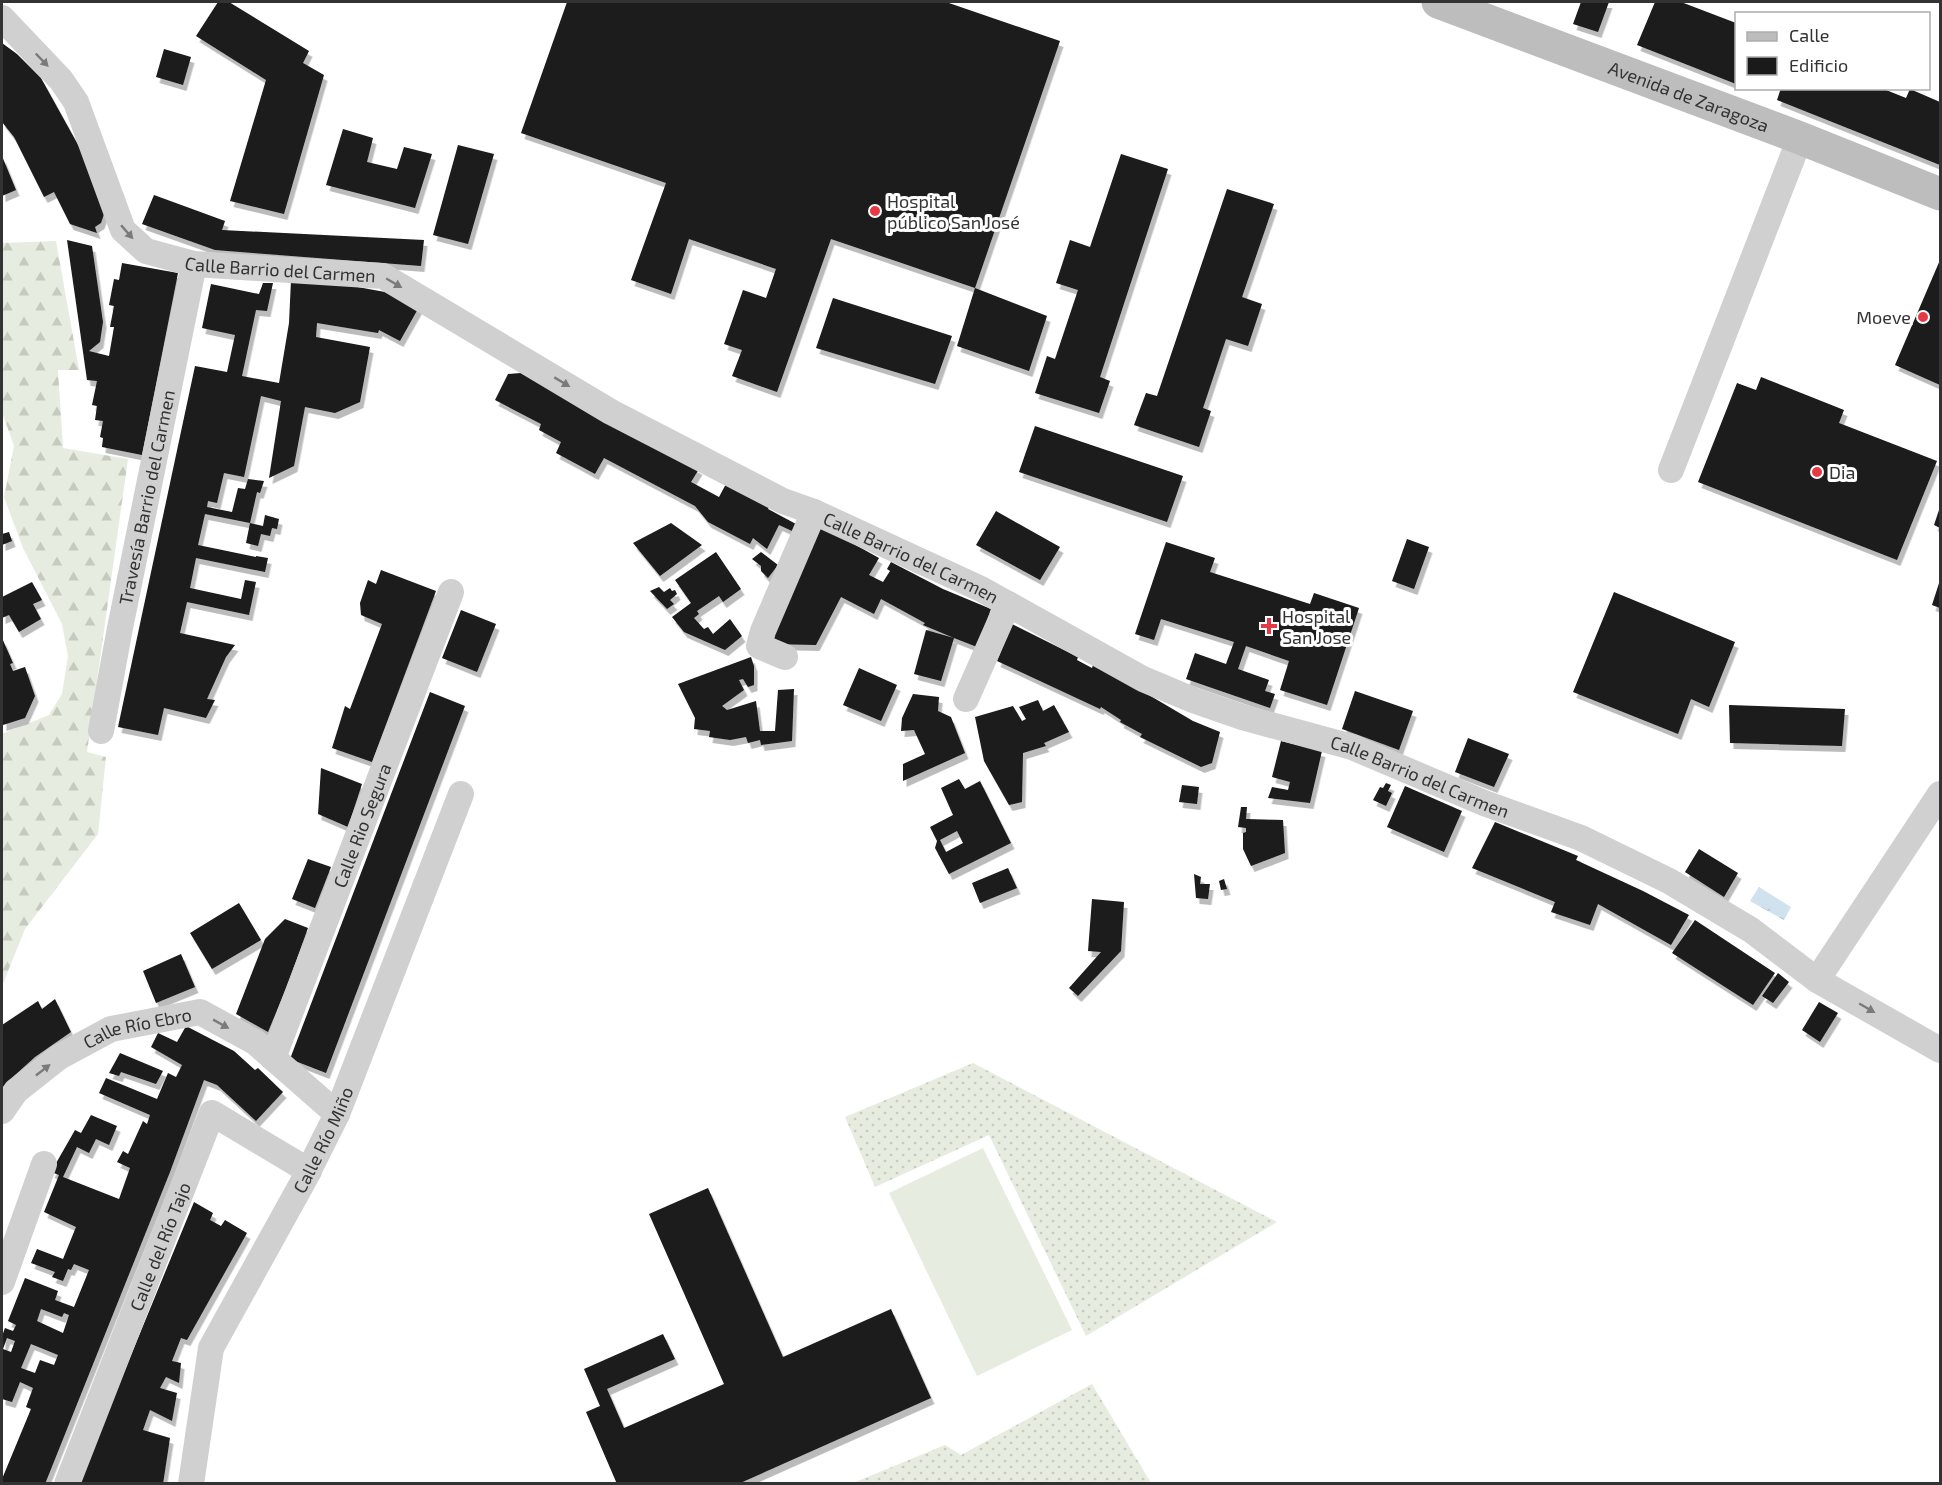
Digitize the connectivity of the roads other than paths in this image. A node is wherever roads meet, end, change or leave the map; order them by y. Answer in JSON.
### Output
{"nodes":[{"id":1,"x":1438,"y":2,"type":"edge"},
{"id":2,"x":2,"y":18,"type":"edge"},
{"id":3,"x":1800,"y":138,"type":"junction"},
{"id":4,"x":1941,"y":194,"type":"edge"},
{"id":5,"x":194,"y":264,"type":"junction"},
{"id":6,"x":1671,"y":470,"type":"dead end"},
{"id":7,"x":814,"y":512,"type":"junction"},
{"id":8,"x":451,"y":592,"type":"dead end"},
{"id":9,"x":1008,"y":604,"type":"junction"},
{"id":10,"x":785,"y":657,"type":"dead end"},
{"id":11,"x":966,"y":699,"type":"dead end"},
{"id":12,"x":101,"y":731,"type":"dead end"},
{"id":13,"x":461,"y":794,"type":"dead end"},
{"id":14,"x":1941,"y":795,"type":"edge"},
{"id":15,"x":1817,"y":980,"type":"junction"},
{"id":16,"x":1941,"y":1050,"type":"edge"},
{"id":17,"x":273,"y":1058,"type":"junction"},
{"id":18,"x":2,"y":1111,"type":"edge"},
{"id":19,"x":337,"y":1114,"type":"junction"},
{"id":20,"x":44,"y":1164,"type":"dead end"},
{"id":21,"x":309,"y":1171,"type":"junction"},
{"id":22,"x":2,"y":1282,"type":"edge"},
{"id":23,"x":67,"y":1484,"type":"edge"},
{"id":24,"x":191,"y":1484,"type":"edge"}],
"edges":[{"from":1,"to":3,"type":"main road","name":"Avenida de Zaragoza"},
{"from":2,"to":5,"type":"street","name":"Calle Barrio del Carmen","one_way":true},
{"from":3,"to":4,"type":"main road","name":"Avenida de Zaragoza"},
{"from":3,"to":6,"type":"street"},
{"from":5,"to":7,"type":"street","name":"Calle Barrio del Carmen","one_way":true},
{"from":5,"to":12,"type":"street","name":"Travesía Barrio del Carmen"},
{"from":7,"to":9,"type":"street","name":"Calle Barrio del Carmen"},
{"from":7,"to":10,"type":"street","name":"Calle Barrio del Carmen"},
{"from":8,"to":17,"type":"street","name":"Calle Rio Segura"},
{"from":9,"to":11,"type":"street","name":"Calle Barrio del Carmen"},
{"from":9,"to":15,"type":"street","name":"Calle Barrio del Carmen"},
{"from":13,"to":19,"type":"street","name":"Calle Río Miño"},
{"from":14,"to":15,"type":"street"},
{"from":15,"to":16,"type":"street","name":"Calle Barrio del Carmen","one_way":true},
{"from":18,"to":17,"type":"street","name":"Calle Río Ebro","one_way":true},
{"from":17,"to":19,"type":"street","name":"Calle Río Ebro"},
{"from":19,"to":21,"type":"street","name":"Calle Río Miño"},
{"from":20,"to":22,"type":"street"},
{"from":21,"to":23,"type":"street","name":"Calle del Río Tajo"},
{"from":21,"to":24,"type":"street","name":"Calle Río Miño"}]}
